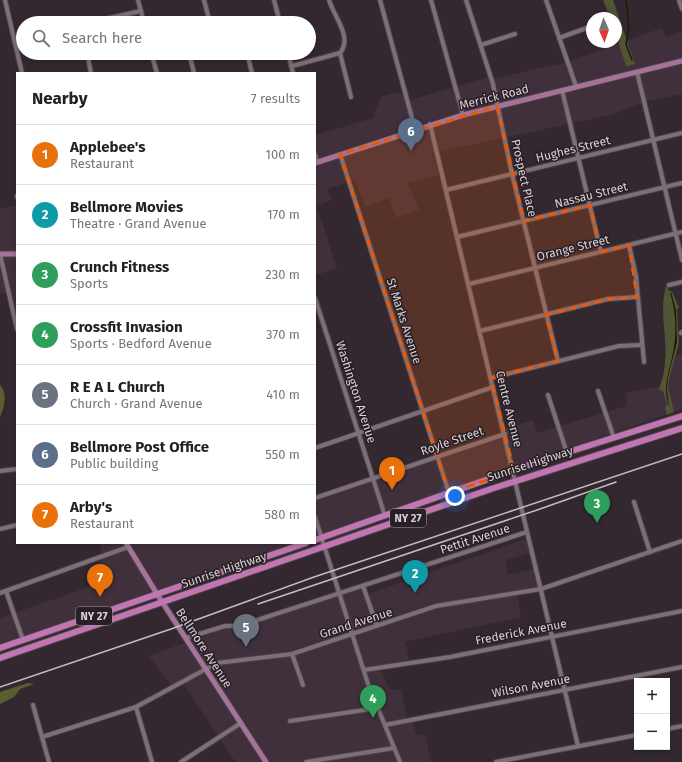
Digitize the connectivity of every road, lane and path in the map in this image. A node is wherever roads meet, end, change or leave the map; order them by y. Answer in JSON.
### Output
{"nodes":[{"id":1,"x":5,"y":0,"type":"edge"},
{"id":2,"x":138,"y":0,"type":"edge"},
{"id":3,"x":204,"y":0,"type":"edge"},
{"id":4,"x":274,"y":0,"type":"edge"},
{"id":5,"x":329,"y":0,"type":"edge"},
{"id":6,"x":380,"y":0,"type":"edge"},
{"id":7,"x":431,"y":0,"type":"edge"},
{"id":8,"x":466,"y":0,"type":"edge"},
{"id":9,"x":546,"y":0,"type":"edge"},
{"id":10,"x":679,"y":0,"type":"edge"},
{"id":11,"x":682,"y":9,"type":"edge"},
{"id":12,"x":141,"y":11,"type":"junction"},
{"id":13,"x":118,"y":16,"type":"edge"},
{"id":14,"x":142,"y":16,"type":"edge"},
{"id":15,"x":208,"y":16,"type":"edge"},
{"id":16,"x":278,"y":16,"type":"edge"},
{"id":17,"x":586,"y":28,"type":"edge"},
{"id":18,"x":515,"y":34,"type":"dead end"},
{"id":19,"x":559,"y":38,"type":"junction"},
{"id":20,"x":14,"y":39,"type":"joint"},
{"id":21,"x":481,"y":45,"type":"junction"},
{"id":22,"x":16,"y":48,"type":"edge"},
{"id":23,"x":340,"y":53,"type":"junction"},
{"id":24,"x":19,"y":60,"type":"edge"},
{"id":25,"x":88,"y":60,"type":"edge"},
{"id":26,"x":153,"y":60,"type":"edge"},
{"id":27,"x":191,"y":60,"type":"edge"},
{"id":28,"x":248,"y":60,"type":"edge"},
{"id":29,"x":290,"y":60,"type":"edge"},
{"id":30,"x":314,"y":60,"type":"edge"},
{"id":31,"x":316,"y":60,"type":"edge"},
{"id":32,"x":682,"y":61,"type":"edge"},
{"id":33,"x":292,"y":66,"type":"junction"},
{"id":34,"x":22,"y":72,"type":"edge"},
{"id":35,"x":91,"y":72,"type":"edge"},
{"id":36,"x":157,"y":72,"type":"edge"},
{"id":37,"x":194,"y":72,"type":"edge"},
{"id":38,"x":252,"y":72,"type":"edge"},
{"id":39,"x":294,"y":72,"type":"edge"},
{"id":40,"x":637,"y":72,"type":"junction"},
{"id":41,"x":576,"y":86,"type":"junction"},
{"id":42,"x":562,"y":90,"type":"junction"},
{"id":43,"x":351,"y":97,"type":"dead end"},
{"id":44,"x":497,"y":106,"type":"junction"},
{"id":45,"x":463,"y":114,"type":"junction"},
{"id":46,"x":430,"y":124,"type":"junction"},
{"id":47,"x":415,"y":129,"type":"junction"},
{"id":48,"x":682,"y":133,"type":"edge"},
{"id":49,"x":653,"y":140,"type":"junction"},
{"id":50,"x":340,"y":154,"type":"junction"},
{"id":51,"x":578,"y":158,"type":"junction"},
{"id":52,"x":316,"y":162,"type":"edge"},
{"id":53,"x":512,"y":174,"type":"junction"},
{"id":54,"x":682,"y":183,"type":"edge"},
{"id":55,"x":664,"y":187,"type":"junction"},
{"id":56,"x":446,"y":190,"type":"junction"},
{"id":57,"x":590,"y":205,"type":"junction"},
{"id":58,"x":524,"y":221,"type":"junction"},
{"id":59,"x":682,"y":232,"type":"edge"},
{"id":60,"x":676,"y":234,"type":"junction"},
{"id":61,"x":457,"y":237,"type":"junction"},
{"id":62,"x":629,"y":245,"type":"junction"},
{"id":63,"x":601,"y":252,"type":"junction"},
{"id":64,"x":0,"y":254,"type":"edge"},
{"id":65,"x":16,"y":254,"type":"edge"},
{"id":66,"x":682,"y":260,"type":"edge"},
{"id":67,"x":535,"y":268,"type":"junction"},
{"id":68,"x":682,"y":282,"type":"edge"},
{"id":69,"x":469,"y":284,"type":"junction"},
{"id":70,"x":669,"y":286,"type":"dead end"},
{"id":71,"x":637,"y":297,"type":"junction"},
{"id":72,"x":316,"y":301,"type":"edge"},
{"id":73,"x":546,"y":315,"type":"junction"},
{"id":74,"x":16,"y":325,"type":"edge"},
{"id":75,"x":480,"y":331,"type":"junction"},
{"id":76,"x":641,"y":344,"type":"junction"},
{"id":77,"x":558,"y":362,"type":"junction"},
{"id":78,"x":644,"y":362,"type":"dead end"},
{"id":79,"x":491,"y":378,"type":"junction"},
{"id":80,"x":493,"y":387,"type":"junction"},
{"id":81,"x":598,"y":391,"type":"dead end"},
{"id":82,"x":548,"y":395,"type":"dead end"},
{"id":83,"x":423,"y":411,"type":"junction"},
{"id":84,"x":682,"y":416,"type":"edge"},
{"id":85,"x":682,"y":428,"type":"edge"},
{"id":86,"x":359,"y":433,"type":"junction"},
{"id":87,"x":505,"y":434,"type":"junction"},
{"id":88,"x":614,"y":438,"type":"junction"},
{"id":89,"x":316,"y":448,"type":"edge"},
{"id":90,"x":567,"y":453,"type":"junction"},
{"id":91,"x":437,"y":457,"type":"junction"},
{"id":92,"x":16,"y":469,"type":"edge"},
{"id":93,"x":0,"y":471,"type":"edge"},
{"id":94,"x":514,"y":471,"type":"junction"},
{"id":95,"x":373,"y":479,"type":"junction"},
{"id":96,"x":516,"y":481,"type":"junction"},
{"id":97,"x":449,"y":493,"type":"junction"},
{"id":98,"x":316,"y":498,"type":"edge"},
{"id":99,"x":634,"y":502,"type":"dead end"},
{"id":100,"x":385,"y":516,"type":"junction"},
{"id":101,"x":316,"y":524,"type":"edge"},
{"id":102,"x":16,"y":525,"type":"edge"},
{"id":103,"x":1,"y":528,"type":"edge"},
{"id":104,"x":527,"y":532,"type":"junction"},
{"id":105,"x":318,"y":539,"type":"edge"},
{"id":106,"x":682,"y":541,"type":"edge"},
{"id":107,"x":303,"y":544,"type":"edge"},
{"id":108,"x":127,"y":545,"type":"edge"},
{"id":109,"x":324,"y":547,"type":"junction"},
{"id":110,"x":650,"y":552,"type":"junction"},
{"id":111,"x":363,"y":586,"type":"junction"},
{"id":112,"x":541,"y":590,"type":"junction"},
{"id":113,"x":6,"y":591,"type":"junction"},
{"id":114,"x":0,"y":593,"type":"edge"},
{"id":115,"x":157,"y":594,"type":"junction"},
{"id":116,"x":339,"y":594,"type":"junction"},
{"id":117,"x":162,"y":602,"type":"junction"},
{"id":118,"x":682,"y":611,"type":"edge"},
{"id":119,"x":377,"y":626,"type":"junction"},
{"id":120,"x":352,"y":634,"type":"junction"},
{"id":121,"x":552,"y":636,"type":"junction"},
{"id":122,"x":186,"y":638,"type":"junction"},
{"id":123,"x":23,"y":640,"type":"junction"},
{"id":124,"x":11,"y":644,"type":"junction"},
{"id":125,"x":0,"y":648,"type":"edge"},
{"id":126,"x":14,"y":654,"type":"junction"},
{"id":127,"x":292,"y":654,"type":"junction"},
{"id":128,"x":0,"y":658,"type":"edge"},
{"id":129,"x":682,"y":667,"type":"edge"},
{"id":130,"x":206,"y":669,"type":"junction"},
{"id":131,"x":364,"y":670,"type":"junction"},
{"id":132,"x":303,"y":685,"type":"dead end"},
{"id":133,"x":565,"y":690,"type":"junction"},
{"id":134,"x":33,"y":705,"type":"dead end"},
{"id":135,"x":136,"y":707,"type":"junction"},
{"id":136,"x":378,"y":708,"type":"junction"},
{"id":137,"x":290,"y":721,"type":"dead end"},
{"id":138,"x":241,"y":723,"type":"junction"},
{"id":139,"x":385,"y":725,"type":"junction"},
{"id":140,"x":682,"y":726,"type":"edge"},
{"id":141,"x":670,"y":728,"type":"edge"},
{"id":142,"x":634,"y":736,"type":"edge"},
{"id":143,"x":42,"y":737,"type":"junction"},
{"id":144,"x":578,"y":746,"type":"junction"},
{"id":145,"x":394,"y":748,"type":"junction"},
{"id":146,"x":49,"y":762,"type":"edge"},
{"id":147,"x":152,"y":762,"type":"edge"},
{"id":148,"x":181,"y":762,"type":"edge"},
{"id":149,"x":266,"y":762,"type":"edge"},
{"id":150,"x":306,"y":762,"type":"edge"},
{"id":151,"x":400,"y":762,"type":"edge"},
{"id":152,"x":496,"y":762,"type":"edge"}],
"edges":[{"from":1,"to":20,"type":"street"},
{"from":2,"to":12,"type":"street"},
{"from":3,"to":15,"type":"street"},
{"from":4,"to":16,"type":"street"},
{"from":5,"to":23,"type":"street"},
{"from":6,"to":47,"type":"street"},
{"from":7,"to":45,"type":"street"},
{"from":8,"to":21,"type":"street","name":"Prospect Place"},
{"from":9,"to":19,"type":"street"},
{"from":10,"to":11,"type":"street"},
{"from":12,"to":13,"type":"street"},
{"from":12,"to":14,"type":"street"},
{"from":17,"to":19,"type":"street"},
{"from":18,"to":21,"type":"street"},
{"from":19,"to":41,"type":"street"},
{"from":20,"to":22,"type":"street"},
{"from":21,"to":44,"type":"street","name":"Prospect Place"},
{"from":23,"to":31,"type":"street"},
{"from":23,"to":43,"type":"street"},
{"from":24,"to":34,"type":"street"},
{"from":25,"to":35,"type":"street"},
{"from":26,"to":36,"type":"street"},
{"from":27,"to":37,"type":"street"},
{"from":28,"to":38,"type":"street"},
{"from":29,"to":33,"type":"street"},
{"from":30,"to":33,"type":"street"},
{"from":32,"to":40,"type":"main road","name":"Merrick Road"},
{"from":33,"to":39,"type":"street"},
{"from":40,"to":41,"type":"main road","name":"Merrick Road"},
{"from":40,"to":49,"type":"street"},
{"from":41,"to":42,"type":"main road","name":"Merrick Road"},
{"from":42,"to":44,"type":"main road","name":"Merrick Road"},
{"from":42,"to":51,"type":"street"},
{"from":44,"to":45,"type":"main road","name":"Merrick Road"},
{"from":44,"to":53,"type":"street","name":"Prospect Place"},
{"from":45,"to":46,"type":"main road","name":"Merrick Road"},
{"from":46,"to":47,"type":"main road","name":"Merrick Road"},
{"from":46,"to":56,"type":"street","name":"Centre Avenue"},
{"from":47,"to":50,"type":"main road","name":"Merrick Road"},
{"from":48,"to":49,"type":"street","name":"Hughes Street"},
{"from":49,"to":51,"type":"street","name":"Hughes Street"},
{"from":49,"to":55,"type":"street"},
{"from":50,"to":52,"type":"main road","name":"Merrick Road"},
{"from":50,"to":83,"type":"street","name":"St Marks Avenue"},
{"from":51,"to":53,"type":"street","name":"Hughes Street"},
{"from":51,"to":57,"type":"street"},
{"from":53,"to":56,"type":"street","name":"Hughes Street"},
{"from":53,"to":58,"type":"street","name":"Prospect Place"},
{"from":54,"to":55,"type":"street","name":"Nassau Street"},
{"from":55,"to":57,"type":"street","name":"Nassau Street"},
{"from":55,"to":60,"type":"street"},
{"from":56,"to":61,"type":"street","name":"Centre Avenue"},
{"from":57,"to":58,"type":"street","name":"Nassau Street"},
{"from":57,"to":63,"type":"street"},
{"from":58,"to":61,"type":"street","name":"Nassau Street"},
{"from":58,"to":67,"type":"street","name":"Prospect Place"},
{"from":59,"to":60,"type":"street","name":"Orange Street"},
{"from":60,"to":62,"type":"street","name":"Orange Street"},
{"from":60,"to":66,"type":"street"},
{"from":61,"to":69,"type":"street","name":"Centre Avenue"},
{"from":62,"to":63,"type":"street","name":"Orange Street"},
{"from":62,"to":71,"type":"street"},
{"from":63,"to":67,"type":"street","name":"Orange Street"},
{"from":64,"to":65,"type":"main road"},
{"from":64,"to":74,"type":"street"},
{"from":67,"to":69,"type":"street","name":"Orange Street"},
{"from":67,"to":73,"type":"street","name":"Prospect Place"},
{"from":68,"to":70,"type":"street"},
{"from":69,"to":75,"type":"street","name":"Centre Avenue"},
{"from":71,"to":73,"type":"street"},
{"from":71,"to":76,"type":"street"},
{"from":72,"to":86,"type":"street","name":"Washington Avenue"},
{"from":73,"to":75,"type":"street"},
{"from":73,"to":77,"type":"street","name":"Prospect Place"},
{"from":75,"to":79,"type":"street","name":"Centre Avenue"},
{"from":76,"to":77,"type":"street"},
{"from":76,"to":78,"type":"street"},
{"from":77,"to":79,"type":"street"},
{"from":79,"to":80,"type":"street","name":"Centre Avenue"},
{"from":80,"to":83,"type":"street"},
{"from":80,"to":87,"type":"street","name":"Centre Avenue"},
{"from":81,"to":88,"type":"street"},
{"from":82,"to":90,"type":"street"},
{"from":83,"to":86,"type":"street"},
{"from":83,"to":91,"type":"street","name":"St Marks Avenue"},
{"from":84,"to":88,"type":"highway","name":"Sunrise Highway","number":"NY 27"},
{"from":85,"to":96,"type":"highway","name":"Sunrise Highway","number":"NY 27"},
{"from":86,"to":89,"type":"street"},
{"from":86,"to":95,"type":"street","name":"Washington Avenue"},
{"from":87,"to":91,"type":"street","name":"Royle Street"},
{"from":87,"to":94,"type":"street","name":"Centre Avenue"},
{"from":88,"to":90,"type":"highway","name":"Sunrise Highway","number":"NY 27"},
{"from":90,"to":94,"type":"highway","name":"Sunrise Highway","number":"NY 27"},
{"from":91,"to":95,"type":"street","name":"Royle Street"},
{"from":91,"to":97,"type":"street","name":"St Marks Avenue"},
{"from":92,"to":93,"type":"street"},
{"from":94,"to":96,"type":"street","name":"Centre Avenue"},
{"from":94,"to":97,"type":"highway","name":"Sunrise Highway","number":"NY 27"},
{"from":95,"to":98,"type":"street","name":"Royle Street"},
{"from":95,"to":100,"type":"street","name":"Washington Avenue"},
{"from":96,"to":104,"type":"street","name":"Centre Avenue"},
{"from":96,"to":109,"type":"highway","name":"Sunrise Highway","number":"NY 27"},
{"from":97,"to":100,"type":"highway","name":"Sunrise Highway","number":"NY 27"},
{"from":99,"to":110,"type":"street"},
{"from":100,"to":105,"type":"highway","name":"Sunrise Highway","number":"NY 27"},
{"from":101,"to":105,"type":"street"},
{"from":102,"to":103,"type":"street"},
{"from":104,"to":111,"type":"street","name":"Pettit Avenue"},
{"from":104,"to":112,"type":"street","name":"Centre Avenue"},
{"from":105,"to":109,"type":"street"},
{"from":106,"to":110,"type":"street","name":"Grand Avenue"},
{"from":107,"to":115,"type":"highway","name":"Sunrise Highway","number":"NY 27"},
{"from":108,"to":113,"type":"street"},
{"from":108,"to":115,"type":"main road","name":"Bellmore Avenue"},
{"from":109,"to":116,"type":"street"},
{"from":109,"to":117,"type":"highway","name":"Sunrise Highway","number":"NY 27"},
{"from":110,"to":112,"type":"street","name":"Grand Avenue"},
{"from":111,"to":116,"type":"street","name":"Pettit Avenue"},
{"from":111,"to":119,"type":"street"},
{"from":112,"to":119,"type":"street","name":"Grand Avenue"},
{"from":112,"to":121,"type":"street","name":"Centre Avenue"},
{"from":113,"to":114,"type":"street"},
{"from":113,"to":123,"type":"street"},
{"from":115,"to":117,"type":"main road","name":"Bellmore Avenue"},
{"from":115,"to":123,"type":"highway","name":"Sunrise Highway","number":"NY 27"},
{"from":116,"to":120,"type":"street"},
{"from":116,"to":122,"type":"street","name":"Pettit Avenue"},
{"from":117,"to":122,"type":"main road","name":"Bellmore Avenue"},
{"from":117,"to":126,"type":"highway","name":"Sunrise Highway","number":"NY 27"},
{"from":118,"to":121,"type":"street","name":"Frederick Avenue"},
{"from":119,"to":120,"type":"street","name":"Grand Avenue"},
{"from":120,"to":127,"type":"street","name":"Grand Avenue"},
{"from":120,"to":131,"type":"street"},
{"from":121,"to":131,"type":"street","name":"Frederick Avenue"},
{"from":121,"to":133,"type":"street","name":"Centre Avenue"},
{"from":122,"to":130,"type":"main road","name":"Bellmore Avenue"},
{"from":123,"to":124,"type":"highway","name":"Sunrise Highway","number":"NY 27"},
{"from":124,"to":125,"type":"highway","name":"Sunrise Highway","number":"NY 27"},
{"from":124,"to":126,"type":"street"},
{"from":126,"to":128,"type":"highway","name":"Sunrise Highway","number":"NY 27"},
{"from":127,"to":130,"type":"street","name":"Grand Avenue"},
{"from":127,"to":132,"type":"street"},
{"from":129,"to":133,"type":"street","name":"Wilson Avenue"},
{"from":130,"to":135,"type":"street","name":"Grand Avenue"},
{"from":130,"to":138,"type":"main road","name":"Bellmore Avenue"},
{"from":131,"to":136,"type":"street"},
{"from":133,"to":139,"type":"street","name":"Wilson Avenue"},
{"from":133,"to":144,"type":"street","name":"Centre Avenue"},
{"from":134,"to":143,"type":"street"},
{"from":135,"to":143,"type":"street","name":"Grand Avenue"},
{"from":135,"to":147,"type":"street"},
{"from":136,"to":137,"type":"street"},
{"from":136,"to":139,"type":"street"},
{"from":138,"to":148,"type":"street"},
{"from":138,"to":149,"type":"main road","name":"Bellmore Avenue"},
{"from":139,"to":145,"type":"street"},
{"from":140,"to":141,"type":"street"},
{"from":142,"to":144,"type":"street"},
{"from":143,"to":146,"type":"street"},
{"from":144,"to":152,"type":"street"},
{"from":145,"to":150,"type":"street"},
{"from":145,"to":151,"type":"street"}]}
